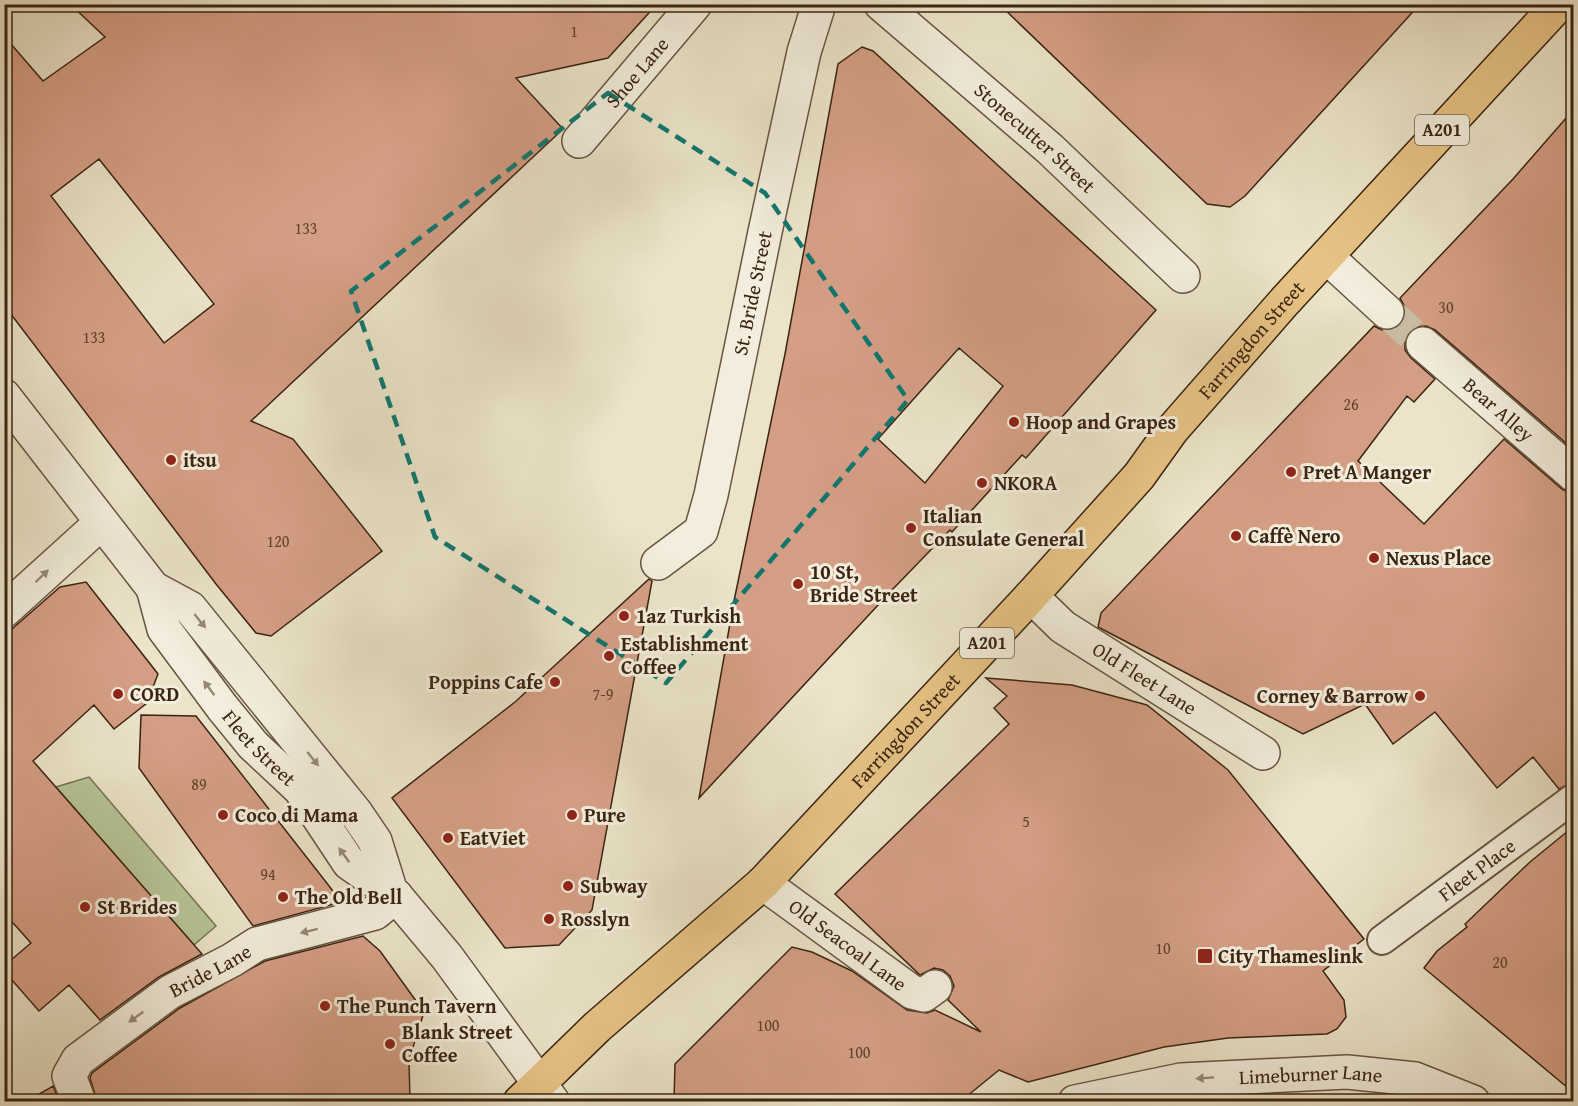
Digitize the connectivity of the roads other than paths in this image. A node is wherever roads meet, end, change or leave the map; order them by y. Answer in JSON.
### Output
{"nodes":[{"id":1,"x":695,"y":4,"type":"edge"},
{"id":2,"x":819,"y":4,"type":"edge"},
{"id":3,"x":881,"y":4,"type":"edge"},
{"id":4,"x":1559,"y":4,"type":"edge"},
{"id":5,"x":579,"y":141,"type":"dead end"},
{"id":6,"x":1327,"y":257,"type":"junction"},
{"id":7,"x":1183,"y":276,"type":"dead end"},
{"id":8,"x":1387,"y":312,"type":"tunnel mouth"},
{"id":9,"x":1423,"y":344,"type":"tunnel mouth"},
{"id":10,"x":4,"y":396,"type":"edge"},
{"id":11,"x":1574,"y":475,"type":"edge"},
{"id":12,"x":101,"y":523,"type":"junction"},
{"id":13,"x":658,"y":563,"type":"dead end"},
{"id":14,"x":1031,"y":596,"type":"junction"},
{"id":15,"x":4,"y":611,"type":"edge"},
{"id":16,"x":1263,"y":753,"type":"dead end"},
{"id":17,"x":1574,"y":798,"type":"edge"},
{"id":18,"x":763,"y":882,"type":"junction"},
{"id":19,"x":393,"y":892,"type":"junction"},
{"id":20,"x":1382,"y":940,"type":"dead end"},
{"id":21,"x":935,"y":987,"type":"dead end"},
{"id":22,"x":74,"y":1089,"type":"edge"},
{"id":23,"x":537,"y":1095,"type":"edge"},
{"id":24,"x":1075,"y":1101,"type":"edge"},
{"id":25,"x":1473,"y":1101,"type":"edge"}],
"edges":[{"from":1,"to":5,"type":"street","name":"Shoe Lane"},
{"from":2,"to":13,"type":"street","name":"St. Bride Street"},
{"from":3,"to":7,"type":"street","name":"Stonecutter Street"},
{"from":4,"to":6,"type":"main road","name":"Farringdon Street","number":"A201"},
{"from":6,"to":8,"type":"street"},
{"from":6,"to":14,"type":"main road","name":"Farringdon Street","number":"A201"},
{"from":9,"to":11,"type":"street","name":"Bear Alley"},
{"from":10,"to":12,"type":"street","name":"Fleet Street"},
{"from":15,"to":12,"type":"street","one_way":true},
{"from":12,"to":19,"type":"street","name":"Fleet Street"},
{"from":14,"to":16,"type":"street","name":"Old Fleet Lane"},
{"from":14,"to":18,"type":"main road","name":"Farringdon Street","number":"A201"},
{"from":17,"to":20,"type":"street","name":"Fleet Place"},
{"from":18,"to":21,"type":"street","name":"Old Seacoal Lane"},
{"from":18,"to":23,"type":"main road","name":"Farringdon Street","number":"A201"},
{"from":19,"to":22,"type":"street","name":"Bride Lane","one_way":true},
{"from":19,"to":23,"type":"street","name":"Fleet Street"},
{"from":25,"to":24,"type":"street","name":"Limeburner Lane","one_way":true}]}
